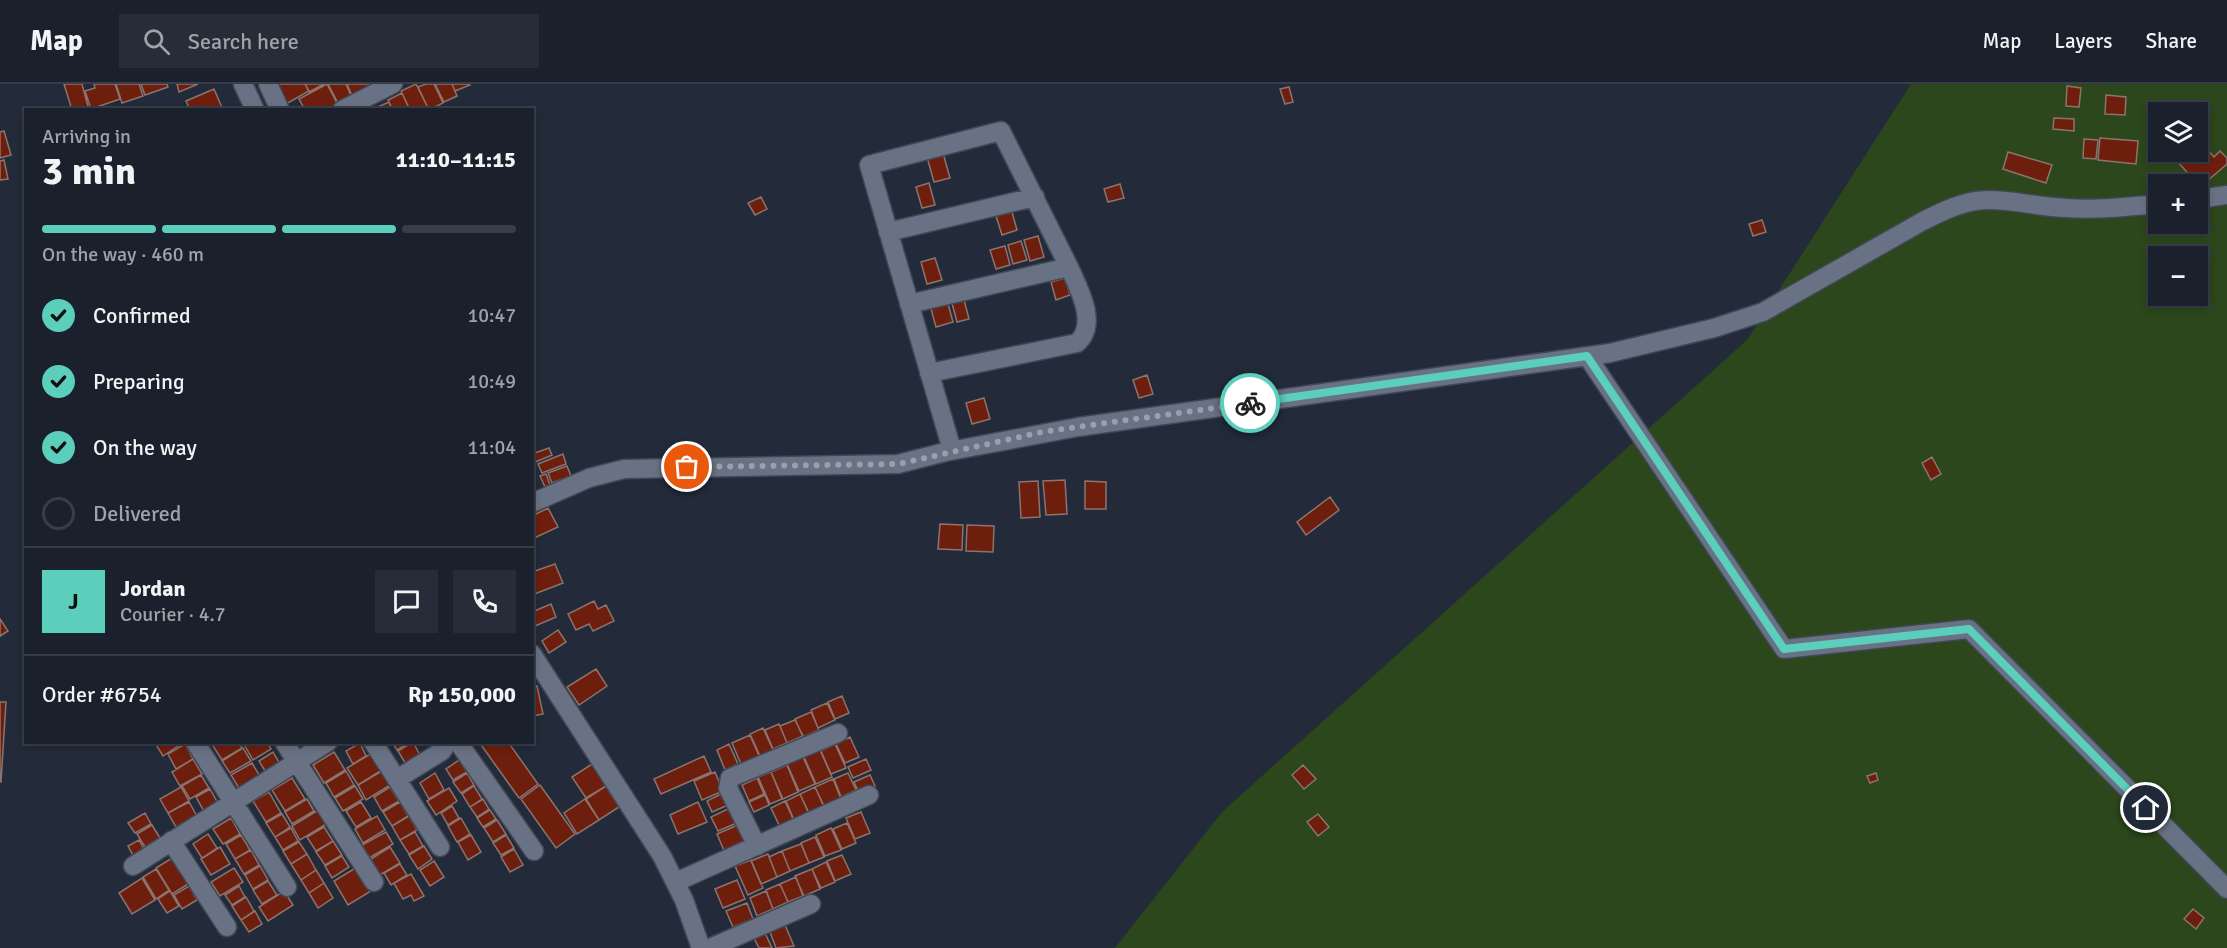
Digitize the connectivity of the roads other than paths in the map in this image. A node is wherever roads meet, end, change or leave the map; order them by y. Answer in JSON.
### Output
{"nodes":[{"id":1,"x":243,"y":84,"type":"edge"},
{"id":2,"x":268,"y":84,"type":"edge"},
{"id":3,"x":393,"y":84,"type":"edge"},
{"id":4,"x":254,"y":108,"type":"edge"},
{"id":5,"x":279,"y":108,"type":"edge"},
{"id":6,"x":346,"y":108,"type":"edge"},
{"id":7,"x":2227,"y":195,"type":"edge"},
{"id":8,"x":1035,"y":197,"type":"junction"},
{"id":9,"x":2208,"y":198,"type":"edge"},
{"id":10,"x":2148,"y":205,"type":"edge"},
{"id":11,"x":888,"y":232,"type":"junction"},
{"id":12,"x":1069,"y":267,"type":"junction"},
{"id":13,"x":909,"y":304,"type":"junction"},
{"id":14,"x":1587,"y":356,"type":"junction"},
{"id":15,"x":929,"y":373,"type":"junction"},
{"id":16,"x":948,"y":451,"type":"junction"},
{"id":17,"x":534,"y":502,"type":"edge"},
{"id":18,"x":534,"y":657,"type":"edge"},
{"id":19,"x":838,"y":733,"type":"dead end"},
{"id":20,"x":196,"y":744,"type":"edge"},
{"id":21,"x":286,"y":744,"type":"edge"},
{"id":22,"x":325,"y":744,"type":"edge"},
{"id":23,"x":374,"y":744,"type":"edge"},
{"id":24,"x":447,"y":744,"type":"edge"},
{"id":25,"x":459,"y":744,"type":"edge"},
{"id":26,"x":297,"y":762,"type":"junction"},
{"id":27,"x":397,"y":779,"type":"junction"},
{"id":28,"x":869,"y":795,"type":"dead end"},
{"id":29,"x":232,"y":802,"type":"junction"},
{"id":30,"x":171,"y":842,"type":"junction"},
{"id":31,"x":757,"y":846,"type":"junction"},
{"id":32,"x":440,"y":847,"type":"dead end"},
{"id":33,"x":534,"y":851,"type":"dead end"},
{"id":34,"x":133,"y":866,"type":"dead end"},
{"id":35,"x":374,"y":882,"type":"dead end"},
{"id":36,"x":676,"y":882,"type":"junction"},
{"id":37,"x":287,"y":886,"type":"dead end"},
{"id":38,"x":2227,"y":890,"type":"edge"},
{"id":39,"x":811,"y":904,"type":"dead end"},
{"id":40,"x":227,"y":927,"type":"dead end"},
{"id":41,"x":701,"y":948,"type":"edge"},
{"id":42,"x":710,"y":948,"type":"edge"}],
"edges":[{"from":1,"to":4,"type":"street"},
{"from":2,"to":5,"type":"street"},
{"from":3,"to":6,"type":"street"},
{"from":7,"to":9,"type":"street"},
{"from":8,"to":11,"type":"street"},
{"from":8,"to":11,"type":"street"},
{"from":8,"to":12,"type":"street"},
{"from":10,"to":14,"type":"street"},
{"from":11,"to":13,"type":"street"},
{"from":12,"to":13,"type":"street"},
{"from":12,"to":15,"type":"street"},
{"from":13,"to":15,"type":"street"},
{"from":14,"to":16,"type":"street"},
{"from":14,"to":38,"type":"street"},
{"from":15,"to":16,"type":"street"},
{"from":16,"to":17,"type":"street"},
{"from":18,"to":36,"type":"street"},
{"from":19,"to":31,"type":"street"},
{"from":20,"to":29,"type":"street"},
{"from":21,"to":26,"type":"street"},
{"from":22,"to":26,"type":"street"},
{"from":23,"to":27,"type":"street"},
{"from":24,"to":27,"type":"street"},
{"from":25,"to":33,"type":"street"},
{"from":26,"to":29,"type":"street"},
{"from":26,"to":35,"type":"street"},
{"from":27,"to":32,"type":"street"},
{"from":28,"to":31,"type":"street"},
{"from":29,"to":30,"type":"street"},
{"from":29,"to":37,"type":"street"},
{"from":30,"to":34,"type":"street"},
{"from":30,"to":40,"type":"street"},
{"from":31,"to":36,"type":"street"},
{"from":36,"to":41,"type":"street"},
{"from":39,"to":42,"type":"street"}]}
